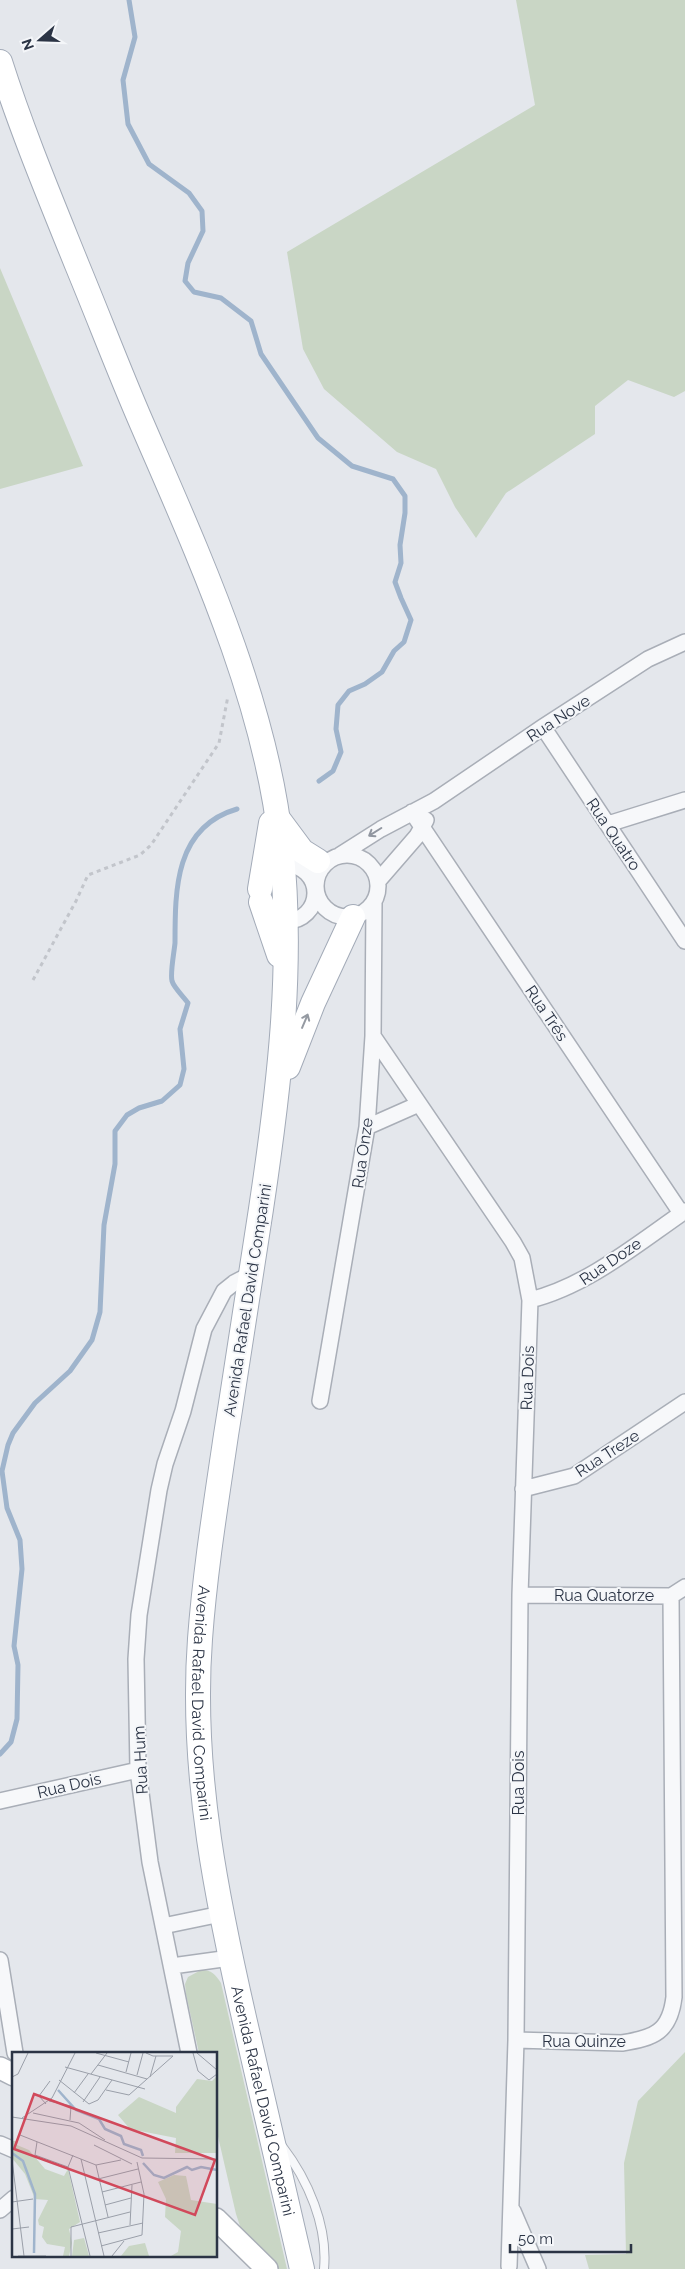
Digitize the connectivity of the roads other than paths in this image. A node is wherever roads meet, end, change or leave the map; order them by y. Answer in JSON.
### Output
{"nodes":[{"id":1,"x":0,"y":62,"type":"edge"},
{"id":2,"x":685,"y":642,"type":"edge"},
{"id":3,"x":543,"y":727,"type":"junction"},
{"id":4,"x":685,"y":800,"type":"edge"},
{"id":5,"x":434,"y":801,"type":"junction"},
{"id":6,"x":276,"y":810,"type":"junction"},
{"id":7,"x":412,"y":812,"type":"junction"},
{"id":8,"x":608,"y":824,"type":"junction"},
{"id":9,"x":422,"y":827,"type":"junction"},
{"id":10,"x":329,"y":859,"type":"junction"},
{"id":11,"x":289,"y":866,"type":"junction"},
{"id":12,"x":378,"y":881,"type":"junction"},
{"id":13,"x":316,"y":890,"type":"junction"},
{"id":14,"x":261,"y":896,"type":"junction"},
{"id":15,"x":374,"y":902,"type":"junction"},
{"id":16,"x":343,"y":915,"type":"junction"},
{"id":17,"x":296,"y":917,"type":"junction"},
{"id":18,"x":685,"y":941,"type":"edge"},
{"id":19,"x":286,"y":976,"type":"junction"},
{"id":20,"x":373,"y":1036,"type":"junction"},
{"id":21,"x":277,"y":1100,"type":"junction"},
{"id":22,"x":419,"y":1104,"type":"junction"},
{"id":23,"x":366,"y":1127,"type":"junction"},
{"id":24,"x":683,"y":1212,"type":"edge"},
{"id":25,"x":251,"y":1274,"type":"junction"},
{"id":26,"x":530,"y":1300,"type":"junction"},
{"id":27,"x":320,"y":1401,"type":"dead end"},
{"id":28,"x":685,"y":1402,"type":"edge"},
{"id":29,"x":523,"y":1489,"type":"junction"},
{"id":30,"x":685,"y":1587,"type":"edge"},
{"id":31,"x":520,"y":1595,"type":"junction"},
{"id":32,"x":671,"y":1596,"type":"junction"},
{"id":33,"x":138,"y":1770,"type":"junction"},
{"id":34,"x":0,"y":1801,"type":"edge"},
{"id":35,"x":222,"y":1914,"type":"junction"},
{"id":36,"x":163,"y":1926,"type":"junction"},
{"id":37,"x":230,"y":1958,"type":"junction"},
{"id":38,"x":0,"y":1960,"type":"edge"},
{"id":39,"x":172,"y":1966,"type":"junction"},
{"id":40,"x":516,"y":2040,"type":"junction"},
{"id":41,"x":15,"y":2052,"type":"edge"},
{"id":42,"x":189,"y":2052,"type":"edge"},
{"id":43,"x":0,"y":2068,"type":"edge"},
{"id":44,"x":12,"y":2074,"type":"edge"},
{"id":45,"x":271,"y":2133,"type":"junction"},
{"id":46,"x":0,"y":2144,"type":"edge"},
{"id":47,"x":12,"y":2149,"type":"edge"},
{"id":48,"x":12,"y":2201,"type":"edge"},
{"id":49,"x":511,"y":2207,"type":"junction"},
{"id":50,"x":0,"y":2210,"type":"edge"},
{"id":51,"x":218,"y":2221,"type":"edge"},
{"id":52,"x":304,"y":2264,"type":"edge"},
{"id":53,"x":509,"y":2266,"type":"dead end"},
{"id":54,"x":267,"y":2269,"type":"edge"},
{"id":55,"x":324,"y":2269,"type":"edge"},
{"id":56,"x":538,"y":2269,"type":"edge"}],
"edges":[{"from":1,"to":6,"type":"main road"},
{"from":2,"to":3,"type":"street","name":"Rua Nove"},
{"from":3,"to":5,"type":"street","name":"Rua Nove"},
{"from":3,"to":8,"type":"street","name":"Rua Quatro"},
{"from":4,"to":8,"type":"street"},
{"from":5,"to":7,"type":"street","name":"Rua Nove"},
{"from":5,"to":9,"type":"street"},
{"from":6,"to":10,"type":"main road"},
{"from":6,"to":11,"type":"main road"},
{"from":6,"to":14,"type":"main road"},
{"from":7,"to":9,"type":"street","name":"Rua Três"},
{"from":7,"to":10,"type":"street","name":"Rua Nove","one_way":true},
{"from":8,"to":18,"type":"street","name":"Rua Quatro"},
{"from":9,"to":12,"type":"street"},
{"from":9,"to":24,"type":"street","name":"Rua Três"},
{"from":10,"to":11,"type":"street"},
{"from":10,"to":12,"type":"street"},
{"from":10,"to":13,"type":"street"},
{"from":11,"to":13,"type":"street"},
{"from":11,"to":14,"type":"street"},
{"from":11,"to":17,"type":"main road"},
{"from":12,"to":15,"type":"street"},
{"from":13,"to":16,"type":"street"},
{"from":13,"to":17,"type":"street"},
{"from":14,"to":17,"type":"street"},
{"from":14,"to":19,"type":"main road"},
{"from":15,"to":16,"type":"street"},
{"from":15,"to":20,"type":"street","name":"Rua Onze"},
{"from":16,"to":17,"type":"street"},
{"from":21,"to":16,"type":"main road","one_way":true},
{"from":17,"to":19,"type":"main road"},
{"from":19,"to":21,"type":"main road"},
{"from":20,"to":22,"type":"street","name":"Rua Dois"},
{"from":20,"to":23,"type":"street","name":"Rua Onze"},
{"from":21,"to":25,"type":"main road","name":"Avenida Rafael David Comparini"},
{"from":22,"to":23,"type":"street"},
{"from":22,"to":26,"type":"street","name":"Rua Dois"},
{"from":23,"to":27,"type":"street","name":"Rua Onze"},
{"from":24,"to":26,"type":"street","name":"Rua Doze"},
{"from":25,"to":33,"type":"street","name":"Rua Hum"},
{"from":25,"to":35,"type":"main road","name":"Avenida Rafael David Comparini"},
{"from":26,"to":29,"type":"street","name":"Rua Dois"},
{"from":28,"to":29,"type":"street","name":"Rua Treze"},
{"from":29,"to":31,"type":"street","name":"Rua Dois"},
{"from":30,"to":32,"type":"street","name":"Rua Quatorze"},
{"from":31,"to":32,"type":"street","name":"Rua Quatorze"},
{"from":31,"to":40,"type":"street","name":"Rua Dois"},
{"from":32,"to":40,"type":"street","name":"Rua Quinze"},
{"from":33,"to":34,"type":"street","name":"Rua Dois"},
{"from":33,"to":36,"type":"street","name":"Rua Hum"},
{"from":35,"to":36,"type":"street"},
{"from":35,"to":37,"type":"main road","name":"Avenida Rafael David Comparini"},
{"from":36,"to":39,"type":"street","name":"Rua Hum"},
{"from":37,"to":39,"type":"street"},
{"from":37,"to":45,"type":"main road","name":"Avenida Rafael David Comparini"},
{"from":38,"to":41,"type":"street"},
{"from":39,"to":42,"type":"street","name":"Rua Hum"},
{"from":40,"to":49,"type":"street","name":"Rua Dois"},
{"from":43,"to":44,"type":"street"},
{"from":45,"to":52,"type":"main road","name":"Avenida Rafael David Comparini"},
{"from":45,"to":55,"type":"lane"},
{"from":46,"to":47,"type":"street"},
{"from":48,"to":50,"type":"street"},
{"from":49,"to":53,"type":"street","name":"Rua Dois"},
{"from":49,"to":56,"type":"street"},
{"from":51,"to":54,"type":"street"}]}
